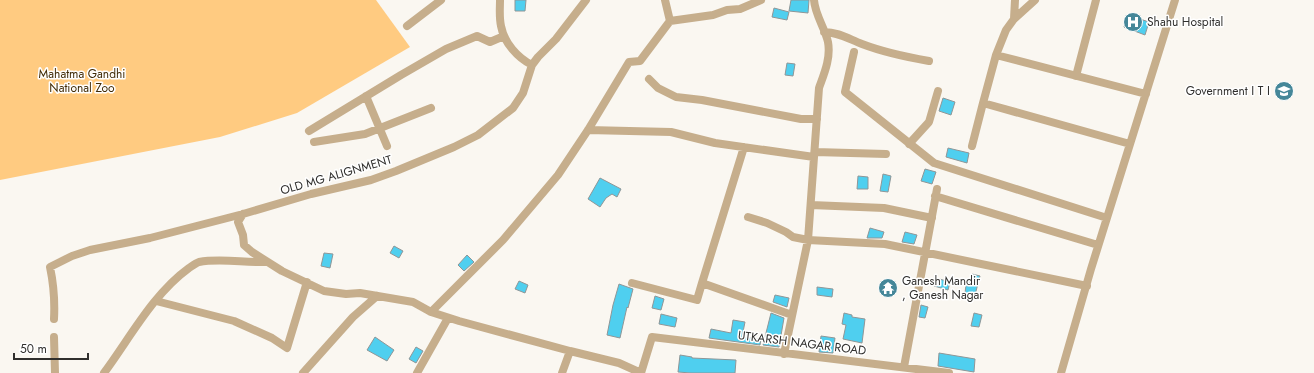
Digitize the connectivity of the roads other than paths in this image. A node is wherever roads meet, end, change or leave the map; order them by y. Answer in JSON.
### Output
{"nodes":[{"id":1,"x":441,"y":0,"type":"edge"},
{"id":2,"x":500,"y":0,"type":"edge"},
{"id":3,"x":586,"y":0,"type":"edge"},
{"id":4,"x":665,"y":0,"type":"edge"},
{"id":5,"x":761,"y":0,"type":"edge"},
{"id":6,"x":814,"y":0,"type":"edge"},
{"id":7,"x":1015,"y":0,"type":"edge"},
{"id":8,"x":1035,"y":0,"type":"edge"},
{"id":9,"x":1096,"y":0,"type":"edge"},
{"id":10,"x":1175,"y":0,"type":"edge"},
{"id":11,"x":1014,"y":19,"type":"junction"},
{"id":12,"x":670,"y":21,"type":"junction"},
{"id":13,"x":407,"y":26,"type":"dead end"},
{"id":14,"x":824,"y":32,"type":"junction"},
{"id":15,"x":504,"y":36,"type":"junction"},
{"id":16,"x":854,"y":52,"type":"dead end"},
{"id":17,"x":996,"y":55,"type":"junction"},
{"id":18,"x":929,"y":62,"type":"dead end"},
{"id":19,"x":532,"y":65,"type":"junction"},
{"id":20,"x":1076,"y":76,"type":"junction"},
{"id":21,"x":649,"y":79,"type":"dead end"},
{"id":22,"x":938,"y":91,"type":"dead end"},
{"id":23,"x":1146,"y":94,"type":"junction"},
{"id":24,"x":366,"y":96,"type":"junction"},
{"id":25,"x":984,"y":103,"type":"junction"},
{"id":26,"x":431,"y":108,"type":"dead end"},
{"id":27,"x":817,"y":119,"type":"junction"},
{"id":28,"x":380,"y":128,"type":"junction"},
{"id":29,"x":588,"y":130,"type":"junction"},
{"id":30,"x":309,"y":131,"type":"dead end"},
{"id":31,"x":314,"y":142,"type":"dead end"},
{"id":32,"x":909,"y":144,"type":"junction"},
{"id":33,"x":1130,"y":144,"type":"junction"},
{"id":34,"x":387,"y":146,"type":"dead end"},
{"id":35,"x":972,"y":146,"type":"dead end"},
{"id":36,"x":744,"y":147,"type":"junction"},
{"id":37,"x":815,"y":154,"type":"junction"},
{"id":38,"x":886,"y":154,"type":"dead end"},
{"id":39,"x":811,"y":205,"type":"junction"},
{"id":40,"x":243,"y":214,"type":"junction"},
{"id":41,"x":748,"y":217,"type":"dead end"},
{"id":42,"x":932,"y":218,"type":"junction"},
{"id":43,"x":1107,"y":218,"type":"junction"},
{"id":44,"x":808,"y":240,"type":"junction"},
{"id":45,"x":1098,"y":246,"type":"junction"},
{"id":46,"x":925,"y":252,"type":"junction"},
{"id":47,"x":267,"y":262,"type":"junction"},
{"id":48,"x":306,"y":282,"type":"junction"},
{"id":49,"x":632,"y":283,"type":"dead end"},
{"id":50,"x":702,"y":283,"type":"junction"},
{"id":51,"x":1087,"y":286,"type":"junction"},
{"id":52,"x":377,"y":296,"type":"junction"},
{"id":53,"x":156,"y":301,"type":"junction"},
{"id":54,"x":431,"y":312,"type":"junction"},
{"id":55,"x":792,"y":315,"type":"junction"},
{"id":56,"x":448,"y":318,"type":"junction"},
{"id":57,"x":54,"y":319,"type":"dead end"},
{"id":58,"x":54,"y":337,"type":"dead end"},
{"id":59,"x":570,"y":351,"type":"junction"},
{"id":60,"x":784,"y":354,"type":"junction"},
{"id":61,"x":904,"y":367,"type":"junction"},
{"id":62,"x":55,"y":373,"type":"edge"},
{"id":63,"x":104,"y":373,"type":"edge"},
{"id":64,"x":303,"y":373,"type":"edge"},
{"id":65,"x":416,"y":373,"type":"edge"},
{"id":66,"x":562,"y":373,"type":"edge"},
{"id":67,"x":641,"y":373,"type":"edge"},
{"id":68,"x":949,"y":373,"type":"edge"},
{"id":69,"x":1061,"y":373,"type":"edge"}],
"edges":[{"from":1,"to":13,"type":"street"},
{"from":2,"to":15,"type":"street"},
{"from":3,"to":19,"type":"street","name":"OLD MG ALIGNMENT"},
{"from":4,"to":12,"type":"street"},
{"from":5,"to":12,"type":"street"},
{"from":6,"to":14,"type":"street"},
{"from":7,"to":11,"type":"street"},
{"from":8,"to":11,"type":"street"},
{"from":9,"to":20,"type":"street"},
{"from":10,"to":23,"type":"street"},
{"from":11,"to":17,"type":"street"},
{"from":12,"to":29,"type":"street"},
{"from":14,"to":18,"type":"street"},
{"from":14,"to":27,"type":"street"},
{"from":15,"to":19,"type":"street"},
{"from":15,"to":24,"type":"street"},
{"from":16,"to":32,"type":"street"},
{"from":17,"to":20,"type":"street"},
{"from":17,"to":25,"type":"street"},
{"from":19,"to":40,"type":"street","name":"OLD MG ALIGNMENT"},
{"from":20,"to":23,"type":"street"},
{"from":21,"to":27,"type":"street"},
{"from":22,"to":32,"type":"street"},
{"from":23,"to":33,"type":"street"},
{"from":24,"to":28,"type":"street"},
{"from":24,"to":30,"type":"street"},
{"from":25,"to":33,"type":"street"},
{"from":25,"to":35,"type":"street"},
{"from":26,"to":28,"type":"street"},
{"from":27,"to":37,"type":"street"},
{"from":28,"to":31,"type":"street"},
{"from":28,"to":34,"type":"street"},
{"from":29,"to":36,"type":"street"},
{"from":29,"to":54,"type":"street"},
{"from":32,"to":43,"type":"street"},
{"from":33,"to":43,"type":"street"},
{"from":36,"to":37,"type":"street"},
{"from":36,"to":50,"type":"street"},
{"from":37,"to":38,"type":"street"},
{"from":37,"to":39,"type":"street"},
{"from":39,"to":42,"type":"street"},
{"from":39,"to":44,"type":"street"},
{"from":40,"to":47,"type":"street"},
{"from":40,"to":57,"type":"street","name":"OLD MG ALIGNMENT"},
{"from":41,"to":44,"type":"street"},
{"from":42,"to":45,"type":"street"},
{"from":42,"to":46,"type":"street"},
{"from":43,"to":45,"type":"street"},
{"from":44,"to":46,"type":"street"},
{"from":44,"to":55,"type":"street"},
{"from":45,"to":51,"type":"street"},
{"from":46,"to":51,"type":"street"},
{"from":46,"to":61,"type":"street"},
{"from":47,"to":48,"type":"street"},
{"from":47,"to":53,"type":"street"},
{"from":48,"to":52,"type":"street"},
{"from":48,"to":53,"type":"street"},
{"from":49,"to":50,"type":"street"},
{"from":50,"to":55,"type":"street"},
{"from":51,"to":69,"type":"street"},
{"from":52,"to":54,"type":"street"},
{"from":52,"to":64,"type":"street"},
{"from":53,"to":63,"type":"street"},
{"from":54,"to":56,"type":"street"},
{"from":55,"to":60,"type":"street"},
{"from":56,"to":59,"type":"street"},
{"from":56,"to":65,"type":"street"},
{"from":58,"to":62,"type":"street"},
{"from":59,"to":66,"type":"street"},
{"from":59,"to":67,"type":"street"},
{"from":60,"to":61,"type":"street","name":"UTKARSH NAGAR ROAD"},
{"from":60,"to":67,"type":"street","name":"UTKARSH NAGAR ROAD"},
{"from":61,"to":68,"type":"street","name":"UTKARSH NAGAR ROAD"}]}
